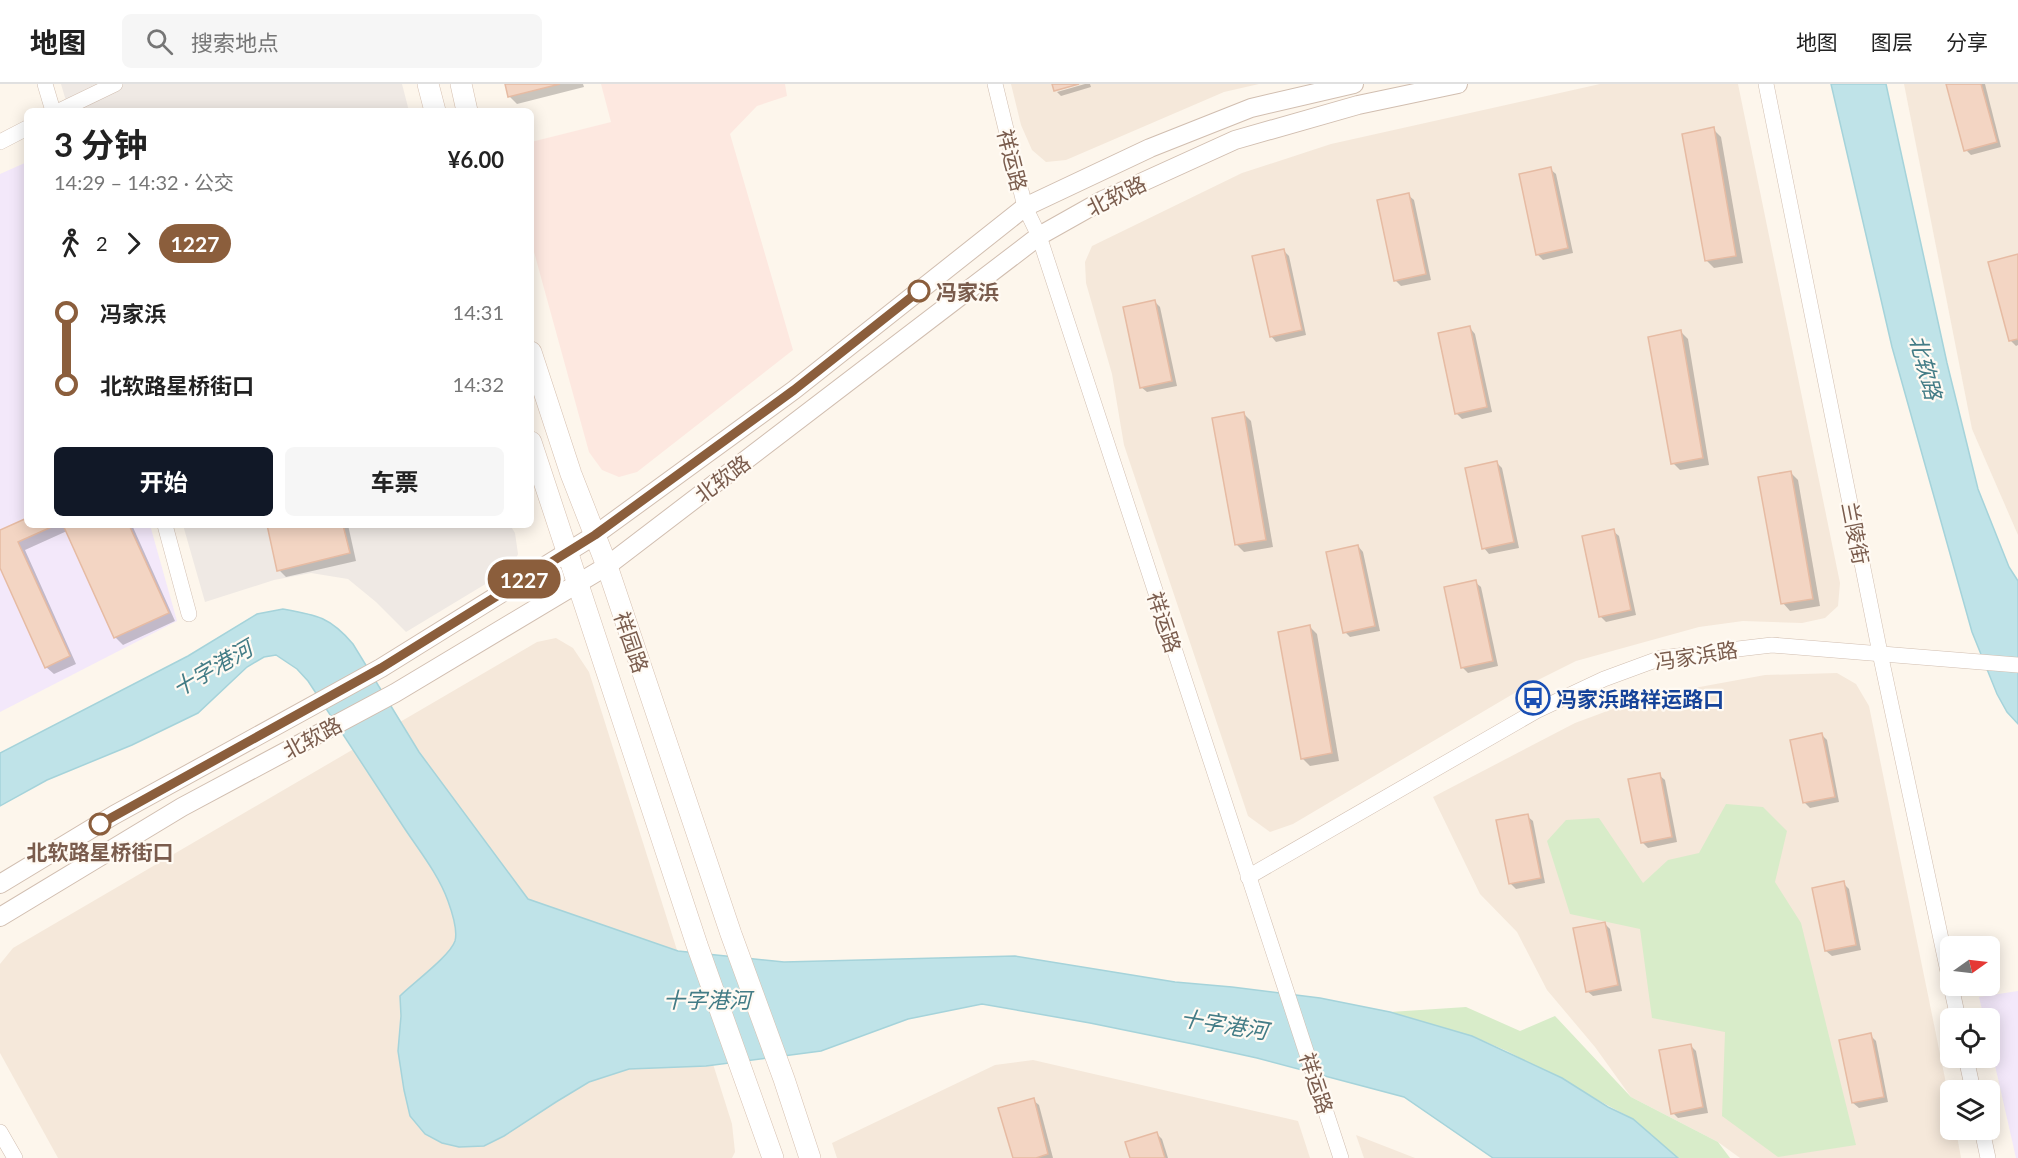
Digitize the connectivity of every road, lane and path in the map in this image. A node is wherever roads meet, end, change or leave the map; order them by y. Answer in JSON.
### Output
{"nodes":[{"id":1,"x":45,"y":84,"type":"edge"},
{"id":2,"x":115,"y":84,"type":"edge"},
{"id":3,"x":428,"y":84,"type":"edge"},
{"id":4,"x":461,"y":84,"type":"edge"},
{"id":5,"x":995,"y":84,"type":"edge"},
{"id":6,"x":1354,"y":84,"type":"edge"},
{"id":7,"x":1458,"y":84,"type":"edge"},
{"id":8,"x":1766,"y":84,"type":"edge"},
{"id":9,"x":52,"y":108,"type":"edge"},
{"id":10,"x":66,"y":108,"type":"edge"},
{"id":11,"x":434,"y":108,"type":"edge"},
{"id":12,"x":466,"y":108,"type":"edge"},
{"id":13,"x":24,"y":130,"type":"edge"},
{"id":14,"x":0,"y":142,"type":"edge"},
{"id":15,"x":1024,"y":207,"type":"junction"},
{"id":16,"x":1040,"y":236,"type":"junction"},
{"id":17,"x":534,"y":361,"type":"edge"},
{"id":18,"x":534,"y":451,"type":"edge"},
{"id":19,"x":166,"y":528,"type":"edge"},
{"id":20,"x":595,"y":535,"type":"junction"},
{"id":21,"x":568,"y":553,"type":"junction"},
{"id":22,"x":606,"y":566,"type":"junction"},
{"id":23,"x":578,"y":583,"type":"junction"},
{"id":24,"x":189,"y":614,"type":"dead end"},
{"id":25,"x":1880,"y":653,"type":"junction"},
{"id":26,"x":2018,"y":665,"type":"edge"},
{"id":27,"x":1248,"y":877,"type":"junction"},
{"id":28,"x":0,"y":884,"type":"edge"},
{"id":29,"x":0,"y":917,"type":"edge"},
{"id":30,"x":1940,"y":936,"type":"edge"},
{"id":31,"x":0,"y":1131,"type":"edge"},
{"id":32,"x":1984,"y":1140,"type":"edge"},
{"id":33,"x":808,"y":1157,"type":"edge"},
{"id":34,"x":15,"y":1158,"type":"edge"},
{"id":35,"x":773,"y":1158,"type":"edge"},
{"id":36,"x":1341,"y":1158,"type":"edge"},
{"id":37,"x":1988,"y":1158,"type":"edge"}],
"edges":[{"from":1,"to":9,"type":"street"},
{"from":2,"to":10,"type":"street"},
{"from":3,"to":11,"type":"main road"},
{"from":4,"to":12,"type":"main road"},
{"from":5,"to":15,"type":"street","name":"祥运路"},
{"from":6,"to":15,"type":"street","name":"北软路"},
{"from":7,"to":16,"type":"street","name":"北软路"},
{"from":8,"to":25,"type":"street","name":"兰陵街"},
{"from":13,"to":14,"type":"street"},
{"from":15,"to":16,"type":"street","name":"祥运路"},
{"from":15,"to":20,"type":"street","name":"北软路"},
{"from":16,"to":22,"type":"street","name":"北软路"},
{"from":16,"to":27,"type":"street","name":"祥运路"},
{"from":17,"to":20,"type":"main road","name":"祥园路"},
{"from":18,"to":21,"type":"main road","name":"祥园路"},
{"from":19,"to":24,"type":"street"},
{"from":20,"to":21,"type":"street","name":"北软路"},
{"from":20,"to":22,"type":"main road","name":"祥园路"},
{"from":21,"to":23,"type":"main road","name":"祥园路"},
{"from":21,"to":28,"type":"street","name":"北软路"},
{"from":22,"to":23,"type":"street","name":"北软路"},
{"from":22,"to":33,"type":"main road","name":"祥园路"},
{"from":23,"to":29,"type":"street","name":"北软路"},
{"from":23,"to":35,"type":"main road","name":"祥园路"},
{"from":25,"to":26,"type":"street","name":"冯家浜路"},
{"from":25,"to":27,"type":"street","name":"冯家浜路"},
{"from":25,"to":30,"type":"street","name":"兰陵街"},
{"from":27,"to":36,"type":"street","name":"祥运路"},
{"from":31,"to":34,"type":"street"},
{"from":32,"to":37,"type":"street"}]}
